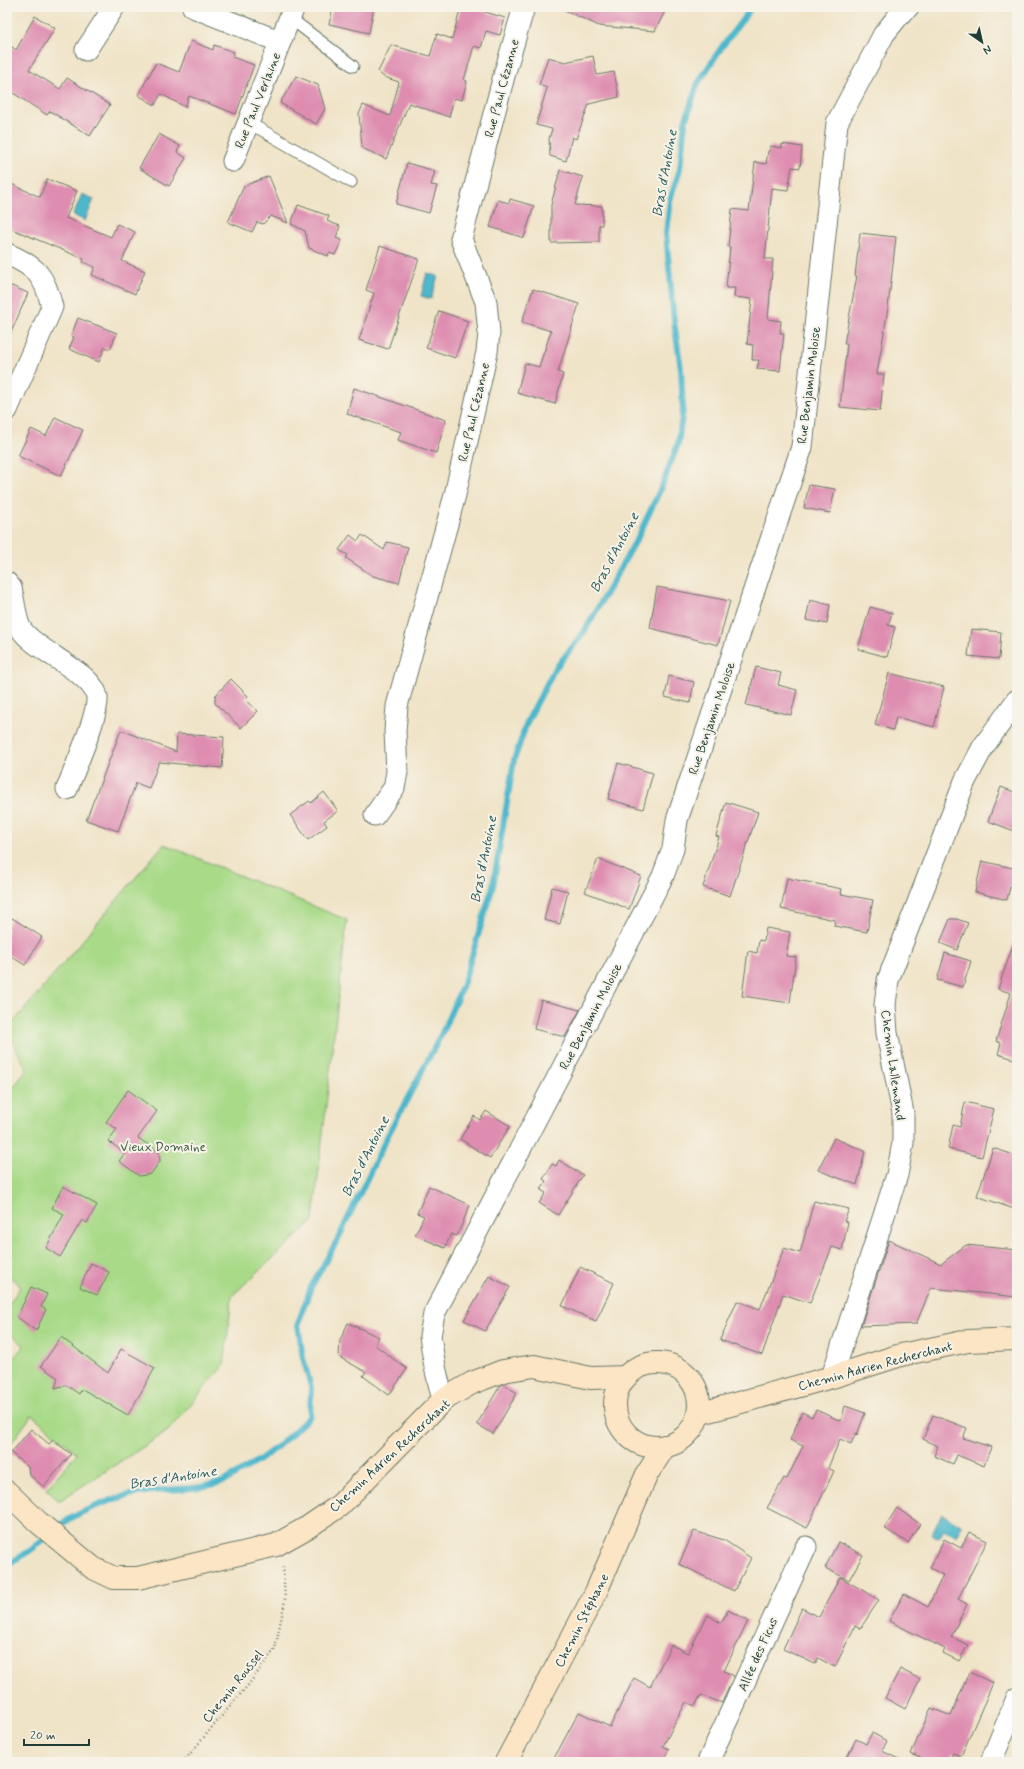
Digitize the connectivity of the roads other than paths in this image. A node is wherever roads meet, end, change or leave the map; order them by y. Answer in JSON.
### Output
{"nodes":[{"id":1,"x":114,"y":7,"type":"edge"},
{"id":2,"x":193,"y":7,"type":"edge"},
{"id":3,"x":524,"y":7,"type":"edge"},
{"id":4,"x":908,"y":7,"type":"edge"},
{"id":5,"x":292,"y":12,"type":"edge"},
{"id":6,"x":281,"y":40,"type":"junction"},
{"id":7,"x":86,"y":50,"type":"dead end"},
{"id":8,"x":353,"y":66,"type":"dead end"},
{"id":9,"x":248,"y":124,"type":"junction"},
{"id":10,"x":234,"y":161,"type":"dead end"},
{"id":11,"x":351,"y":182,"type":"dead end"},
{"id":12,"x":7,"y":254,"type":"edge"},
{"id":13,"x":7,"y":410,"type":"edge"},
{"id":14,"x":7,"y":583,"type":"edge"},
{"id":15,"x":1017,"y":700,"type":"edge"},
{"id":16,"x":67,"y":789,"type":"dead end"},
{"id":17,"x":375,"y":815,"type":"dead end"},
{"id":18,"x":1017,"y":1339,"type":"edge"},
{"id":19,"x":626,"y":1377,"type":"junction"},
{"id":20,"x":832,"y":1377,"type":"junction"},
{"id":21,"x":591,"y":1378,"type":"junction"},
{"id":22,"x":696,"y":1387,"type":"junction"},
{"id":23,"x":757,"y":1396,"type":"junction"},
{"id":24,"x":616,"y":1398,"type":"junction"},
{"id":25,"x":443,"y":1400,"type":"junction"},
{"id":26,"x":698,"y":1414,"type":"junction"},
{"id":27,"x":638,"y":1442,"type":"junction"},
{"id":28,"x":665,"y":1446,"type":"junction"},
{"id":29,"x":647,"y":1474,"type":"junction"},
{"id":30,"x":7,"y":1492,"type":"edge"},
{"id":31,"x":806,"y":1547,"type":"dead end"},
{"id":32,"x":1017,"y":1698,"type":"edge"},
{"id":33,"x":506,"y":1762,"type":"edge"},
{"id":34,"x":708,"y":1762,"type":"edge"},
{"id":35,"x":991,"y":1762,"type":"edge"}],
"edges":[{"from":1,"to":7,"type":"street"},
{"from":2,"to":6,"type":"street","name":"Rue Paul Verlaine"},
{"from":3,"to":17,"type":"street","name":"Rue Paul Cézanne"},
{"from":4,"to":25,"type":"street","name":"Rue Benjamin Moloise"},
{"from":5,"to":6,"type":"street","name":"Rue Paul Verlaine"},
{"from":5,"to":8,"type":"lane"},
{"from":6,"to":9,"type":"street","name":"Rue Paul Verlaine"},
{"from":9,"to":10,"type":"street","name":"Rue Paul Verlaine"},
{"from":9,"to":11,"type":"lane"},
{"from":12,"to":13,"type":"street"},
{"from":14,"to":16,"type":"street"},
{"from":15,"to":20,"type":"street","name":"Chemin Lallemand"},
{"from":18,"to":20,"type":"main road","name":"Chemin Adrien Recherchant"},
{"from":19,"to":21,"type":"main road","name":"Chemin Adrien Recherchant"},
{"from":19,"to":22,"type":"main road"},
{"from":19,"to":24,"type":"main road"},
{"from":20,"to":23,"type":"main road","name":"Chemin Adrien Recherchant"},
{"from":21,"to":24,"type":"main road","name":"Chemin Adrien Recherchant"},
{"from":21,"to":25,"type":"main road","name":"Chemin Adrien Recherchant"},
{"from":22,"to":23,"type":"main road","name":"Chemin Adrien Recherchant"},
{"from":22,"to":26,"type":"main road"},
{"from":23,"to":26,"type":"main road","name":"Chemin Adrien Recherchant"},
{"from":24,"to":27,"type":"main road"},
{"from":25,"to":30,"type":"main road","name":"Chemin Adrien Recherchant"},
{"from":26,"to":28,"type":"main road"},
{"from":27,"to":28,"type":"main road"},
{"from":27,"to":29,"type":"main road"},
{"from":28,"to":29,"type":"main road","name":"Chemin Stéphane"},
{"from":29,"to":33,"type":"main road","name":"Chemin Stéphane"},
{"from":31,"to":34,"type":"street","name":"Allée des Ficus"},
{"from":32,"to":35,"type":"street"}]}
